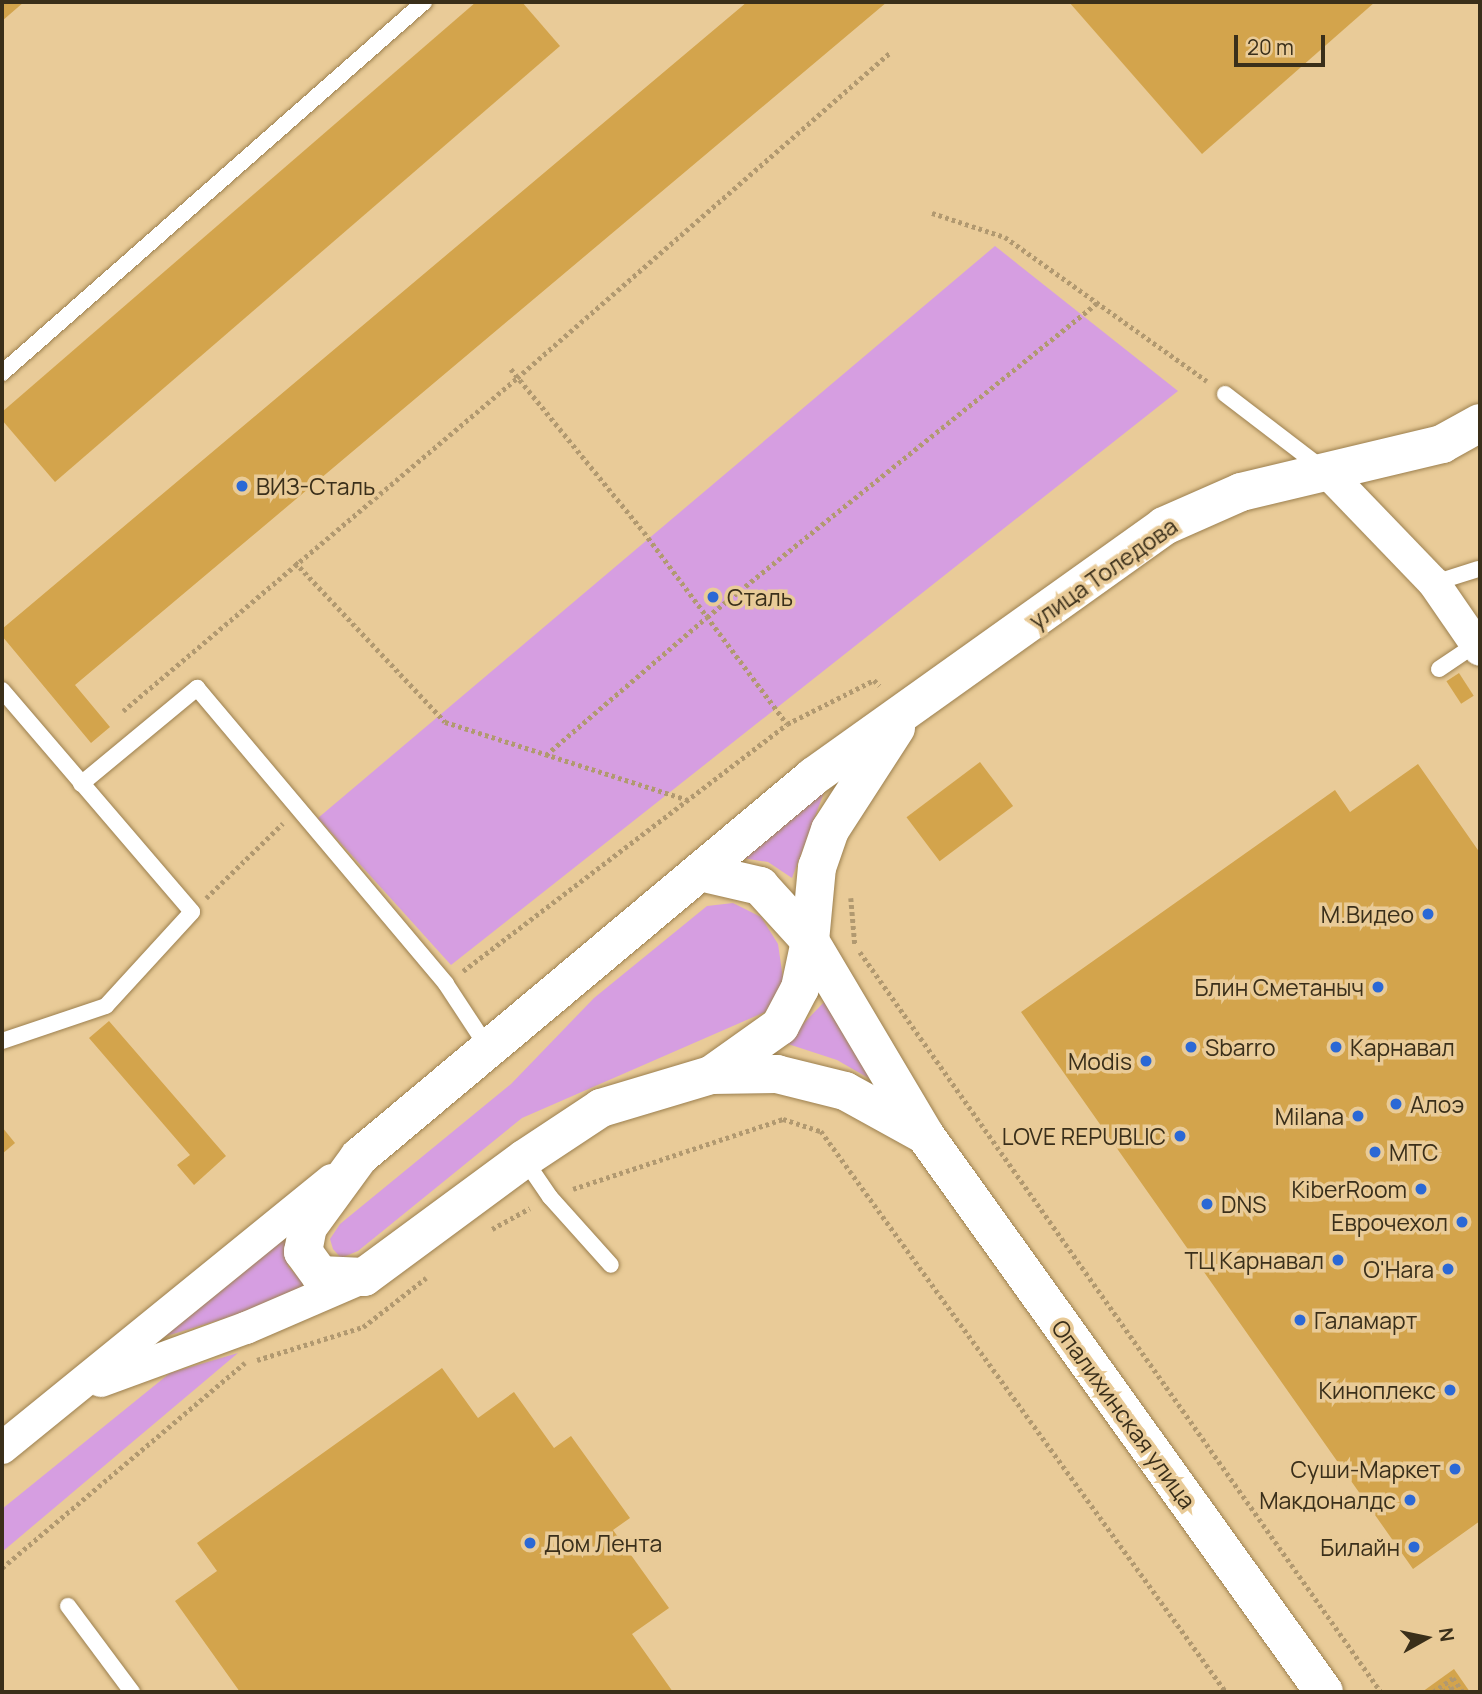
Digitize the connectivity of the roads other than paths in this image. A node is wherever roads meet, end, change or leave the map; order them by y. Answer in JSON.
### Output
{"nodes":[{"id":1,"x":424,"y":2,"type":"edge"},
{"id":2,"x":2,"y":373,"type":"edge"},
{"id":3,"x":1225,"y":394,"type":"road end"},
{"id":4,"x":1480,"y":423,"type":"edge"},
{"id":5,"x":1328,"y":473,"type":"junction"},
{"id":6,"x":1478,"y":569,"type":"dead end"},
{"id":7,"x":1434,"y":583,"type":"junction"},
{"id":8,"x":1478,"y":647,"type":"edge"},
{"id":9,"x":1439,"y":669,"type":"dead end"},
{"id":10,"x":2,"y":690,"type":"edge"},
{"id":11,"x":905,"y":714,"type":"junction"},
{"id":12,"x":81,"y":784,"type":"junction"},
{"id":13,"x":700,"y":872,"type":"junction"},
{"id":14,"x":810,"y":941,"type":"junction"},
{"id":15,"x":2,"y":1041,"type":"edge"},
{"id":16,"x":490,"y":1051,"type":"junction"},
{"id":17,"x":710,"y":1075,"type":"junction"},
{"id":18,"x":925,"y":1135,"type":"junction"},
{"id":19,"x":359,"y":1157,"type":"junction"},
{"id":20,"x":524,"y":1159,"type":"junction"},
{"id":21,"x":611,"y":1265,"type":"dead end"},
{"id":22,"x":364,"y":1277,"type":"junction"},
{"id":23,"x":80,"y":1389,"type":"junction"},
{"id":24,"x":2,"y":1448,"type":"edge"},
{"id":25,"x":68,"y":1606,"type":"dead end"},
{"id":26,"x":132,"y":1692,"type":"edge"},
{"id":27,"x":1324,"y":1692,"type":"edge"}],
"edges":[{"from":1,"to":2,"type":"lane"},
{"from":3,"to":5,"type":"lane"},
{"from":4,"to":5,"type":"street","name":"улица Толедова"},
{"from":5,"to":7,"type":"street"},
{"from":5,"to":11,"type":"street","name":"улица Толедова"},
{"from":6,"to":7,"type":"lane"},
{"from":7,"to":8,"type":"street"},
{"from":8,"to":9,"type":"lane"},
{"from":10,"to":12,"type":"lane"},
{"from":11,"to":13,"type":"street","name":"улица Толедова"},
{"from":11,"to":14,"type":"street"},
{"from":12,"to":15,"type":"lane"},
{"from":12,"to":16,"type":"lane"},
{"from":13,"to":14,"type":"street","name":"Опалихинская улица"},
{"from":13,"to":16,"type":"street","name":"улица Толедова"},
{"from":14,"to":17,"type":"street"},
{"from":14,"to":18,"type":"street","name":"Опалихинская улица"},
{"from":16,"to":19,"type":"street","name":"улица Толедова"},
{"from":17,"to":18,"type":"street"},
{"from":17,"to":20,"type":"street"},
{"from":18,"to":27,"type":"street","name":"Опалихинская улица"},
{"from":19,"to":22,"type":"street","name":"улица Толедова"},
{"from":19,"to":23,"type":"street"},
{"from":20,"to":21,"type":"lane"},
{"from":20,"to":22,"type":"street"},
{"from":22,"to":23,"type":"street"},
{"from":23,"to":24,"type":"street"},
{"from":25,"to":26,"type":"lane"}]}
